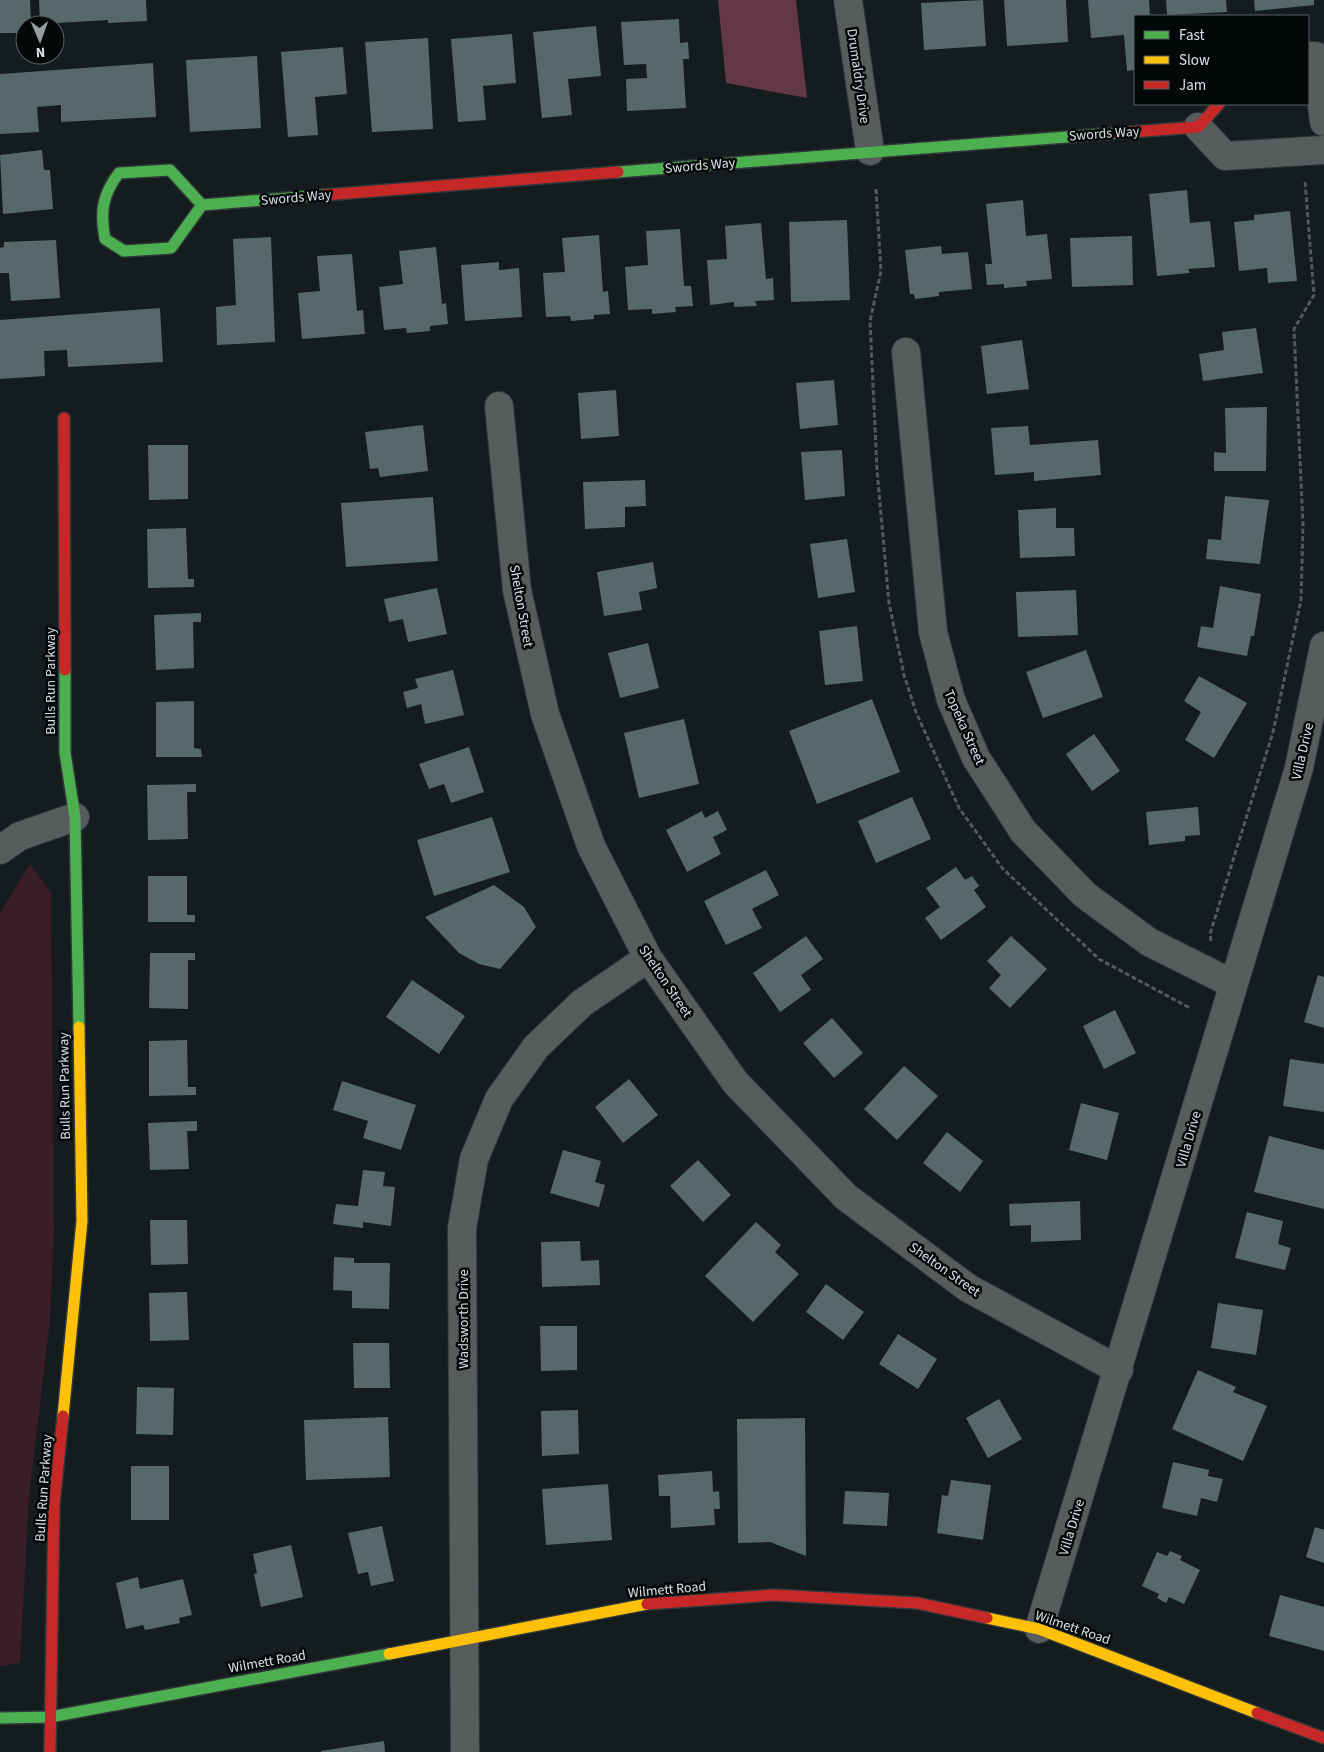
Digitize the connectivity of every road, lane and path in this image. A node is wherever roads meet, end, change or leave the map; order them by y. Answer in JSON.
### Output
{"nodes":[{"id":1,"x":848,"y":0,"type":"edge"},
{"id":2,"x":1309,"y":56,"type":"edge"},
{"id":3,"x":1218,"y":105,"type":"edge"},
{"id":4,"x":1324,"y":122,"type":"edge"},
{"id":5,"x":1198,"y":127,"type":"junction"},
{"id":6,"x":1324,"y":150,"type":"edge"},
{"id":7,"x":870,"y":151,"type":"junction"},
{"id":8,"x":1305,"y":181,"type":"dead end"},
{"id":9,"x":202,"y":205,"type":"junction"},
{"id":10,"x":906,"y":352,"type":"dead end"},
{"id":11,"x":499,"y":406,"type":"dead end"},
{"id":12,"x":64,"y":418,"type":"dead end"},
{"id":13,"x":1324,"y":646,"type":"edge"},
{"id":14,"x":75,"y":817,"type":"junction"},
{"id":15,"x":0,"y":850,"type":"edge"},
{"id":16,"x":1212,"y":943,"type":"dead end"},
{"id":17,"x":648,"y":958,"type":"junction"},
{"id":18,"x":1233,"y":984,"type":"junction"},
{"id":19,"x":1119,"y":1370,"type":"junction"},
{"id":20,"x":1039,"y":1630,"type":"junction"},
{"id":21,"x":465,"y":1640,"type":"junction"},
{"id":22,"x":50,"y":1717,"type":"junction"},
{"id":23,"x":0,"y":1718,"type":"edge"},
{"id":24,"x":1324,"y":1738,"type":"edge"},
{"id":25,"x":50,"y":1752,"type":"edge"},
{"id":26,"x":465,"y":1752,"type":"edge"}],
"edges":[{"from":1,"to":7,"type":"street","name":"Drumaldry Drive"},
{"from":2,"to":4,"type":"street"},
{"from":3,"to":5,"type":"street"},
{"from":5,"to":6,"type":"street"},
{"from":5,"to":7,"type":"street","name":"Swords Way"},
{"from":7,"to":9,"type":"street","name":"Swords Way"},
{"from":8,"to":16,"type":"path"},
{"from":9,"to":9,"type":"street"},
{"from":10,"to":18,"type":"street","name":"Topeka Street"},
{"from":11,"to":17,"type":"street","name":"Shelton Street"},
{"from":12,"to":14,"type":"street","name":"Bulls Run Parkway"},
{"from":13,"to":18,"type":"street","name":"Villa Drive"},
{"from":14,"to":15,"type":"street"},
{"from":14,"to":22,"type":"street","name":"Bulls Run Parkway"},
{"from":17,"to":19,"type":"street","name":"Shelton Street"},
{"from":17,"to":21,"type":"street","name":"Wadsworth Drive"},
{"from":18,"to":19,"type":"street","name":"Villa Drive"},
{"from":19,"to":20,"type":"street","name":"Villa Drive"},
{"from":20,"to":21,"type":"street","name":"Wilmett Road"},
{"from":20,"to":24,"type":"street","name":"Wilmett Road"},
{"from":21,"to":22,"type":"street","name":"Wilmett Road"},
{"from":21,"to":26,"type":"street","name":"Wadsworth Drive"},
{"from":22,"to":23,"type":"street","name":"Wilmett Road"},
{"from":22,"to":25,"type":"street","name":"Bulls Run Parkway"}]}
